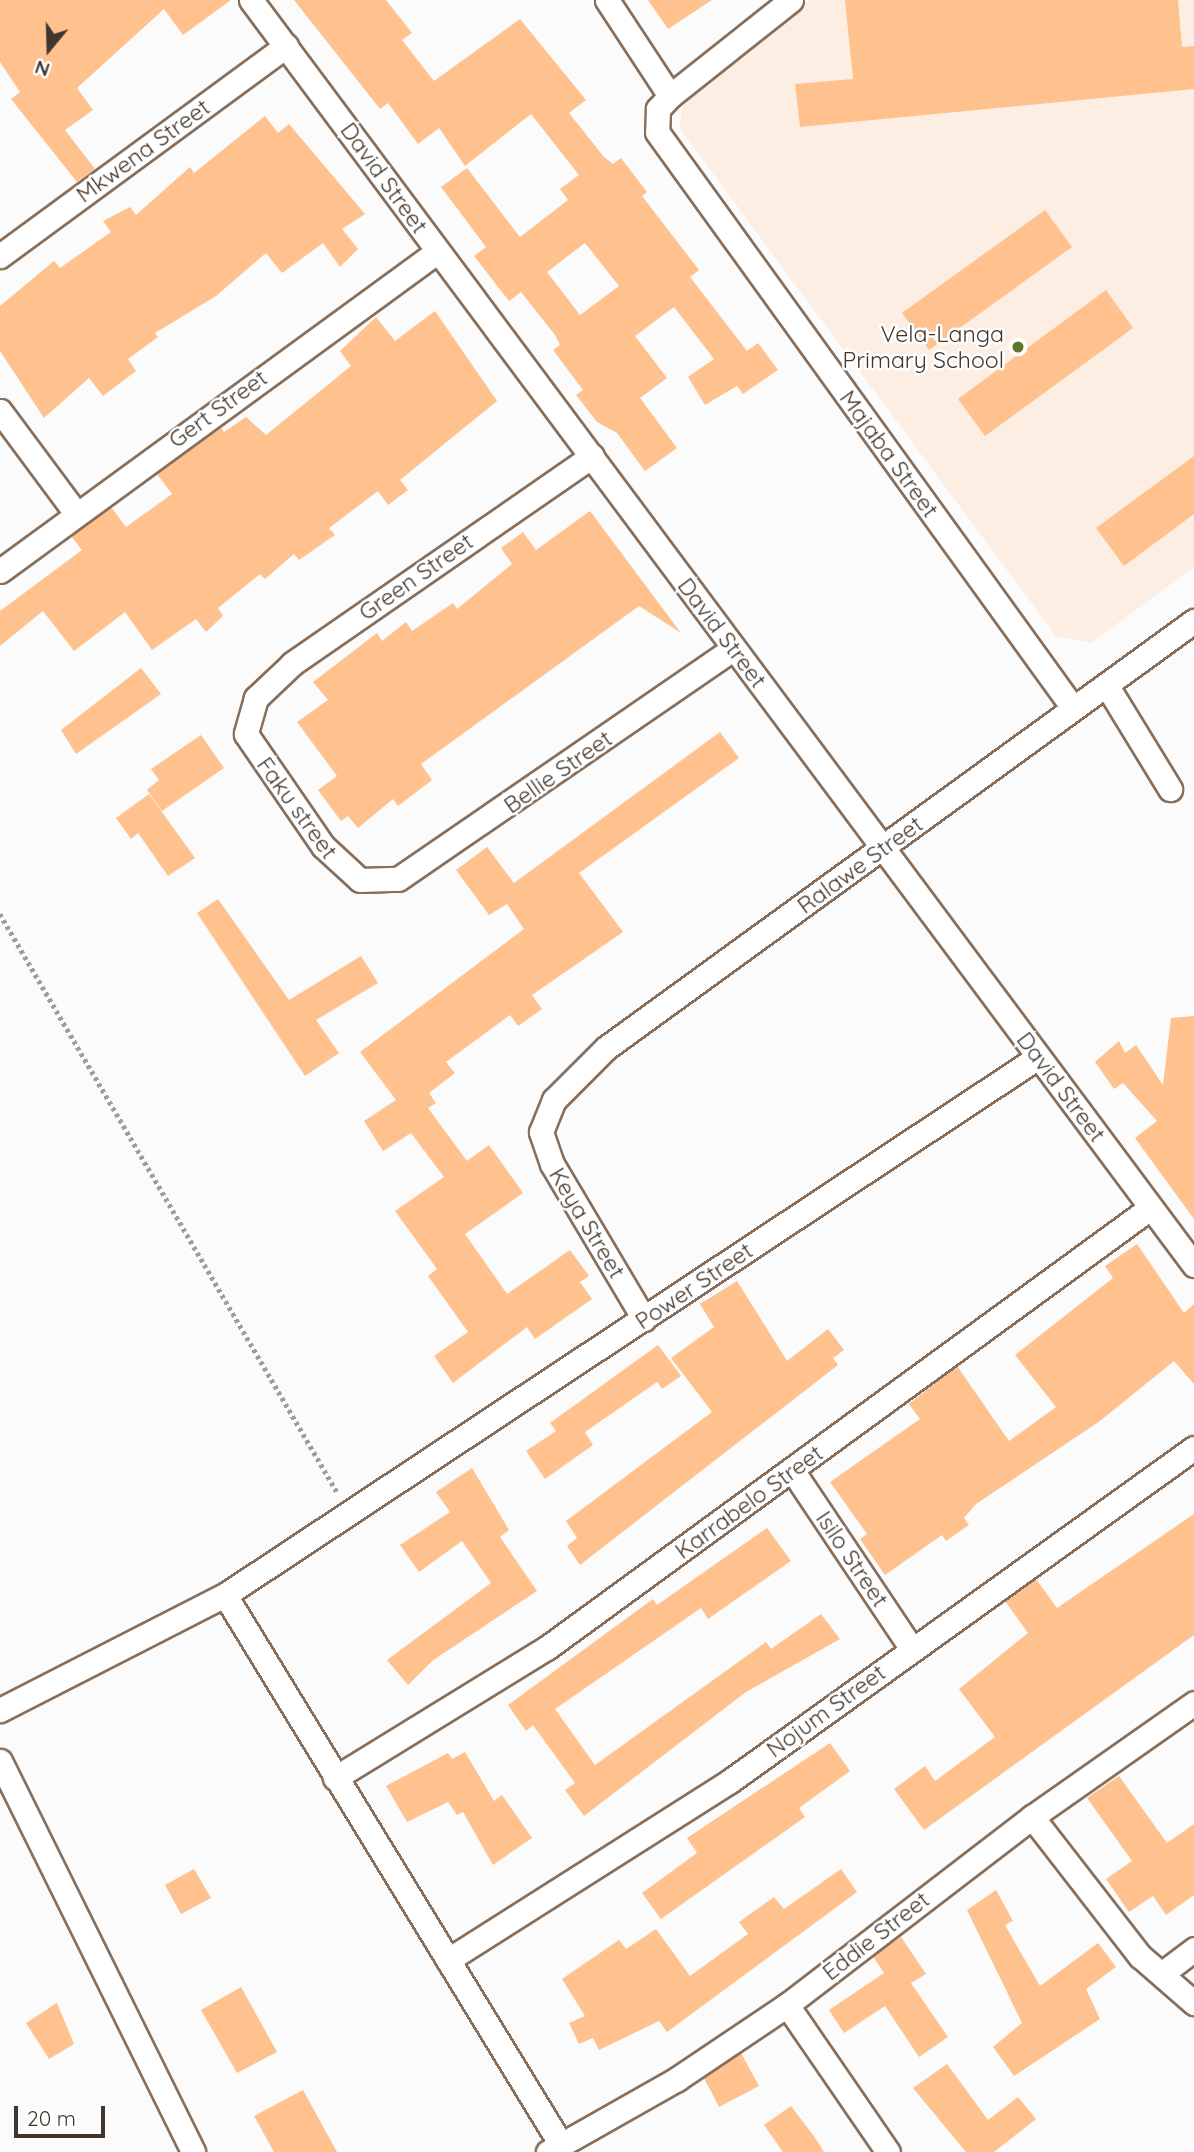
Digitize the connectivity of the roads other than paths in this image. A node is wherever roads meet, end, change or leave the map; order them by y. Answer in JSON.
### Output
{"nodes":[{"id":1,"x":251,"y":0,"type":"edge"},
{"id":2,"x":607,"y":0,"type":"edge"},
{"id":3,"x":791,"y":0,"type":"edge"},
{"id":4,"x":286,"y":46,"type":"junction"},
{"id":5,"x":670,"y":96,"type":"junction"},
{"id":6,"x":438,"y":251,"type":"junction"},
{"id":7,"x":0,"y":256,"type":"edge"},
{"id":8,"x":0,"y":411,"type":"edge"},
{"id":9,"x":592,"y":456,"type":"junction"},
{"id":10,"x":75,"y":512,"type":"junction"},
{"id":11,"x":0,"y":571,"type":"edge"},
{"id":12,"x":1194,"y":621,"type":"edge"},
{"id":13,"x":733,"y":649,"type":"junction"},
{"id":14,"x":1107,"y":685,"type":"junction"},
{"id":15,"x":1073,"y":708,"type":"junction"},
{"id":16,"x":250,"y":709,"type":"joint"},
{"id":17,"x":1170,"y":789,"type":"dead end"},
{"id":18,"x":885,"y":848,"type":"junction"},
{"id":19,"x":377,"y":884,"type":"joint"},
{"id":20,"x":1038,"y":1057,"type":"junction"},
{"id":21,"x":542,"y":1124,"type":"joint"},
{"id":22,"x":1150,"y":1208,"type":"junction"},
{"id":23,"x":1194,"y":1265,"type":"edge"},
{"id":24,"x":644,"y":1319,"type":"junction"},
{"id":25,"x":1194,"y":1448,"type":"edge"},
{"id":26,"x":792,"y":1470,"type":"junction"},
{"id":27,"x":225,"y":1595,"type":"junction"},
{"id":28,"x":911,"y":1648,"type":"junction"},
{"id":29,"x":1194,"y":1703,"type":"edge"},
{"id":30,"x":0,"y":1710,"type":"edge"},
{"id":31,"x":0,"y":1760,"type":"edge"},
{"id":32,"x":335,"y":1778,"type":"junction"},
{"id":33,"x":1031,"y":1817,"type":"junction"},
{"id":34,"x":1194,"y":1949,"type":"edge"},
{"id":35,"x":447,"y":1960,"type":"junction"},
{"id":36,"x":1164,"y":1972,"type":"junction"},
{"id":37,"x":1194,"y":2003,"type":"edge"},
{"id":38,"x":787,"y":2005,"type":"junction"},
{"id":39,"x":554,"y":2147,"type":"edge"},
{"id":40,"x":193,"y":2152,"type":"edge"},
{"id":41,"x":888,"y":2152,"type":"edge"}],
"edges":[{"from":1,"to":4,"type":"street","name":"David Street"},
{"from":2,"to":5,"type":"street"},
{"from":3,"to":5,"type":"street"},
{"from":4,"to":6,"type":"street","name":"David Street"},
{"from":4,"to":7,"type":"street","name":"Mkwena Street"},
{"from":5,"to":15,"type":"street","name":"Majaba Street"},
{"from":6,"to":9,"type":"street","name":"David Street"},
{"from":6,"to":10,"type":"street","name":"Gert Street"},
{"from":8,"to":10,"type":"street"},
{"from":9,"to":13,"type":"street","name":"David Street"},
{"from":9,"to":16,"type":"street","name":"Green Street"},
{"from":10,"to":11,"type":"street","name":"Gert Street"},
{"from":12,"to":14,"type":"street","name":"Ralawe Street"},
{"from":13,"to":18,"type":"street","name":"David Street"},
{"from":13,"to":19,"type":"street","name":"Bellie Street"},
{"from":14,"to":15,"type":"street","name":"Ralawe Street"},
{"from":14,"to":17,"type":"street"},
{"from":15,"to":18,"type":"street","name":"Ralawe Street"},
{"from":16,"to":19,"type":"street","name":"Faku street"},
{"from":18,"to":20,"type":"street","name":"David Street"},
{"from":18,"to":21,"type":"street","name":"Ralawe Street"},
{"from":20,"to":22,"type":"street","name":"David Street"},
{"from":20,"to":24,"type":"street","name":"Power Street"},
{"from":21,"to":24,"type":"street","name":"Keya Street"},
{"from":22,"to":23,"type":"street","name":"David Street"},
{"from":22,"to":26,"type":"street","name":"Karrabelo Street"},
{"from":24,"to":27,"type":"street","name":"Power Street"},
{"from":25,"to":28,"type":"street","name":"Nojum Street"},
{"from":26,"to":28,"type":"street","name":"Isilo Street"},
{"from":26,"to":32,"type":"street","name":"Karrabelo Street"},
{"from":27,"to":30,"type":"street","name":"Power Street"},
{"from":27,"to":32,"type":"street"},
{"from":28,"to":35,"type":"street","name":"Nojum Street"},
{"from":29,"to":33,"type":"street","name":"Eddie Street"},
{"from":31,"to":40,"type":"street"},
{"from":32,"to":35,"type":"street"},
{"from":33,"to":36,"type":"street"},
{"from":33,"to":38,"type":"street","name":"Eddie Street"},
{"from":34,"to":36,"type":"street"},
{"from":35,"to":39,"type":"street"},
{"from":36,"to":37,"type":"street"},
{"from":38,"to":39,"type":"street","name":"Eddie Street"},
{"from":38,"to":41,"type":"street"}]}
